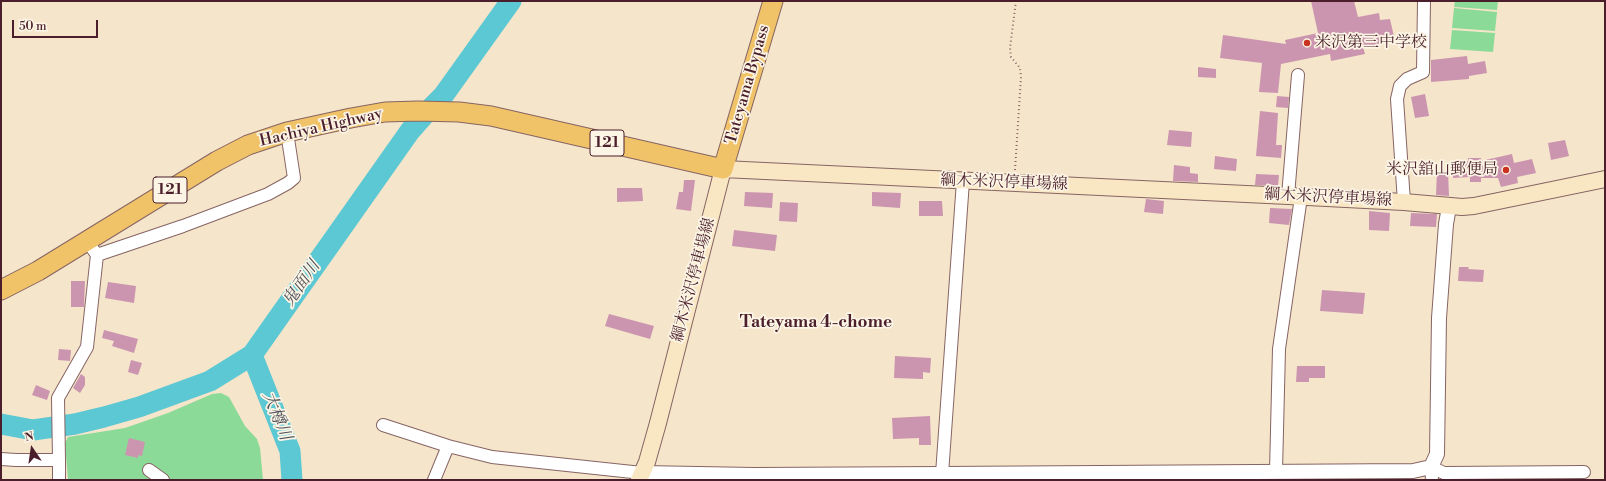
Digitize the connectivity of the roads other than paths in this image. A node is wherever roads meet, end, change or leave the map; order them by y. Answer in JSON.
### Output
{"nodes":[{"id":1,"x":772,"y":1,"type":"edge"},
{"id":2,"x":1424,"y":1,"type":"edge"},
{"id":3,"x":1298,"y":75,"type":"dead end"},
{"id":4,"x":287,"y":132,"type":"junction"},
{"id":5,"x":723,"y":169,"type":"junction"},
{"id":6,"x":1605,"y":179,"type":"edge"},
{"id":7,"x":963,"y":181,"type":"junction"},
{"id":8,"x":1294,"y":196,"type":"junction"},
{"id":9,"x":1404,"y":202,"type":"junction"},
{"id":10,"x":1449,"y":207,"type":"junction"},
{"id":11,"x":92,"y":248,"type":"junction"},
{"id":12,"x":1,"y":290,"type":"edge"},
{"id":13,"x":383,"y":426,"type":"dead end"},
{"id":14,"x":448,"y":446,"type":"junction"},
{"id":15,"x":59,"y":454,"type":"junction"},
{"id":16,"x":1,"y":459,"type":"edge"},
{"id":17,"x":149,"y":470,"type":"dead end"},
{"id":18,"x":1276,"y":471,"type":"junction"},
{"id":19,"x":1584,"y":472,"type":"dead end"},
{"id":20,"x":942,"y":474,"type":"junction"},
{"id":21,"x":1431,"y":474,"type":"edge"},
{"id":22,"x":641,"y":476,"type":"edge"},
{"id":23,"x":1321,"y":476,"type":"edge"},
{"id":24,"x":59,"y":480,"type":"edge"},
{"id":25,"x":163,"y":480,"type":"edge"},
{"id":26,"x":434,"y":480,"type":"edge"}],
"edges":[{"from":1,"to":5,"type":"highway","name":"Tateyama Bypass"},
{"from":2,"to":9,"type":"street"},
{"from":3,"to":8,"type":"street"},
{"from":4,"to":5,"type":"highway","name":"Hachiya Highway","number":"121"},
{"from":4,"to":11,"type":"highway","name":"Hachiya Highway","number":"121"},
{"from":4,"to":11,"type":"street"},
{"from":5,"to":7,"type":"main road","name":"綱木米沢停車場線"},
{"from":5,"to":22,"type":"main road","name":"綱木米沢停車場線"},
{"from":6,"to":10,"type":"main road","name":"綱木米沢停車場線"},
{"from":7,"to":8,"type":"main road","name":"綱木米沢停車場線"},
{"from":7,"to":20,"type":"street"},
{"from":8,"to":9,"type":"main road","name":"綱木米沢停車場線"},
{"from":8,"to":18,"type":"street"},
{"from":9,"to":10,"type":"main road","name":"綱木米沢停車場線"},
{"from":10,"to":21,"type":"street"},
{"from":11,"to":12,"type":"highway","name":"Hachiya Highway","number":"121"},
{"from":11,"to":15,"type":"street"},
{"from":13,"to":14,"type":"street"},
{"from":14,"to":22,"type":"street"},
{"from":14,"to":26,"type":"street"},
{"from":15,"to":16,"type":"street"},
{"from":15,"to":24,"type":"street"},
{"from":17,"to":25,"type":"street"},
{"from":18,"to":20,"type":"street"},
{"from":18,"to":23,"type":"street"},
{"from":19,"to":21,"type":"street"},
{"from":20,"to":22,"type":"street"},
{"from":21,"to":23,"type":"street"}]}
